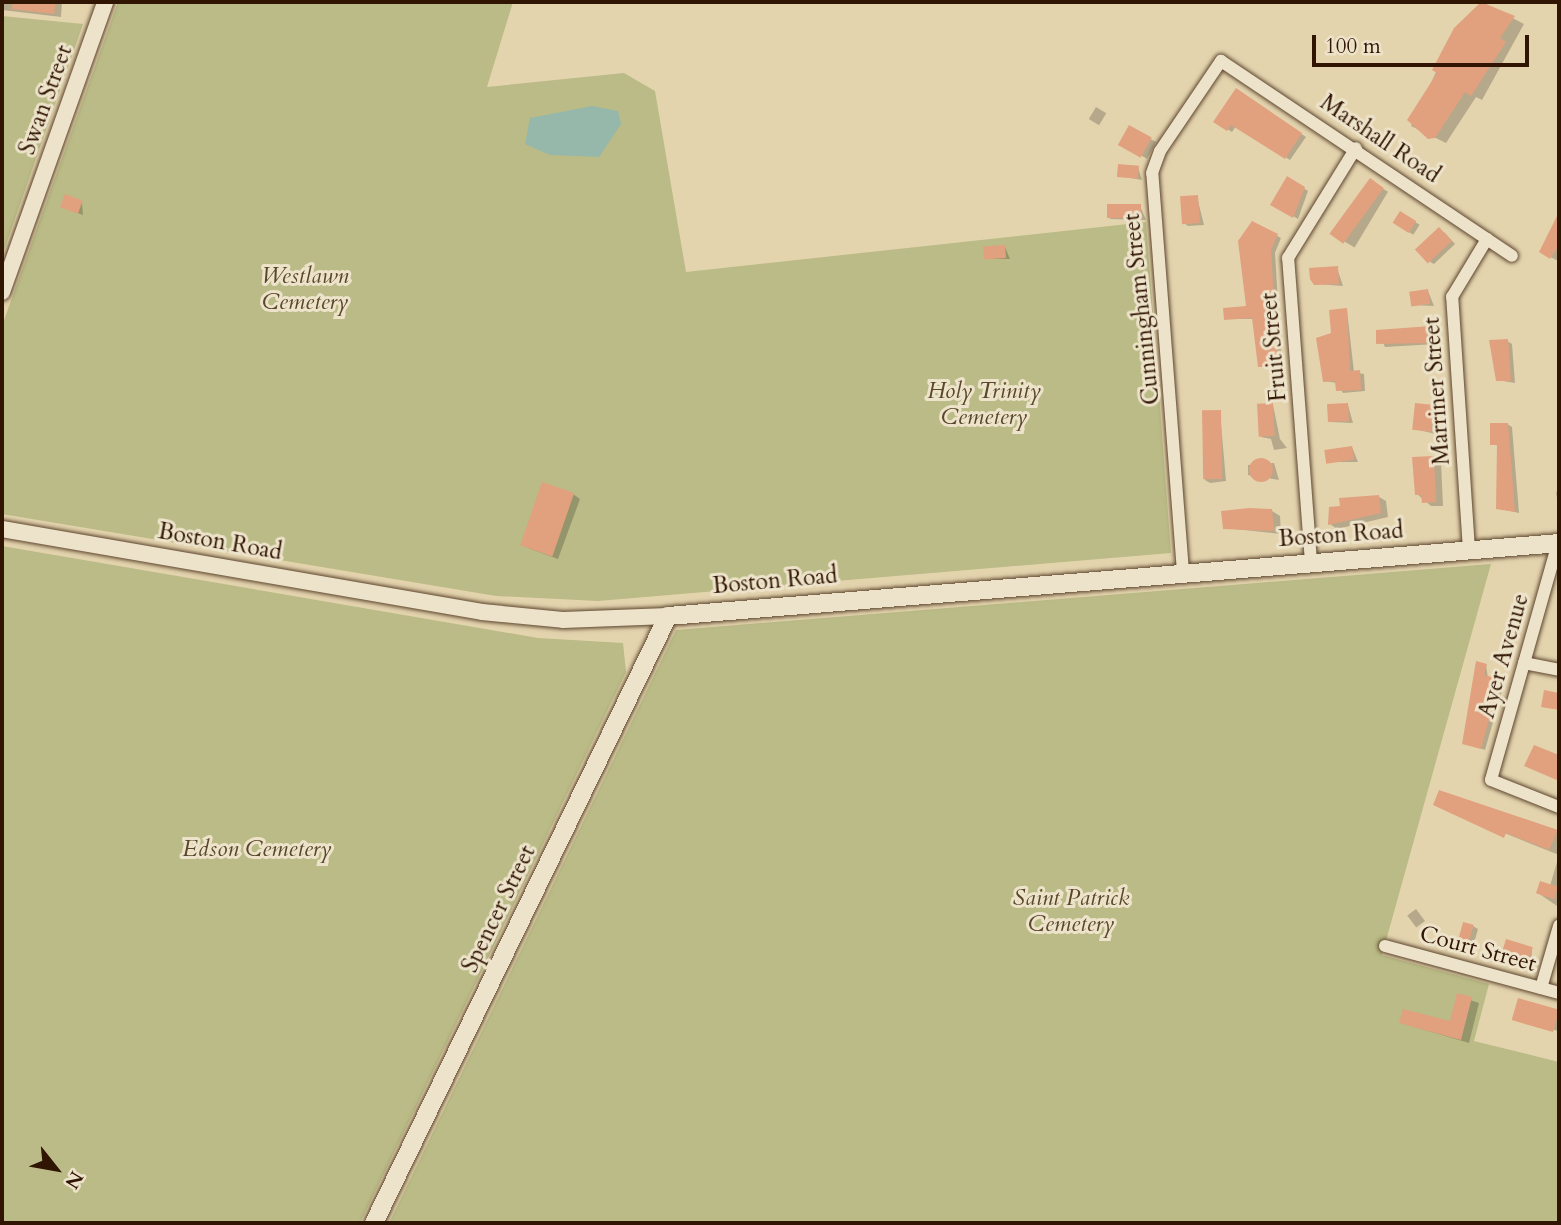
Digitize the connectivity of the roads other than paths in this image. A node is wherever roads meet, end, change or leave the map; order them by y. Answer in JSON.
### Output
{"nodes":[{"id":1,"x":105,"y":2,"type":"edge"},
{"id":2,"x":1221,"y":61,"type":"joint"},
{"id":3,"x":1356,"y":148,"type":"junction"},
{"id":4,"x":1488,"y":239,"type":"junction"},
{"id":5,"x":1512,"y":257,"type":"dead end"},
{"id":6,"x":2,"y":292,"type":"edge"},
{"id":7,"x":2,"y":529,"type":"edge"},
{"id":8,"x":1559,"y":543,"type":"edge"},
{"id":9,"x":1469,"y":550,"type":"junction"},
{"id":10,"x":1311,"y":562,"type":"junction"},
{"id":11,"x":1182,"y":572,"type":"junction"},
{"id":12,"x":668,"y":616,"type":"junction"},
{"id":13,"x":1524,"y":663,"type":"junction"},
{"id":14,"x":1559,"y":670,"type":"edge"},
{"id":15,"x":1559,"y":807,"type":"edge"},
{"id":16,"x":1559,"y":926,"type":"edge"},
{"id":17,"x":1385,"y":946,"type":"dead end"},
{"id":18,"x":1541,"y":988,"type":"junction"},
{"id":19,"x":1559,"y":993,"type":"edge"},
{"id":20,"x":374,"y":1223,"type":"edge"}],
"edges":[{"from":1,"to":6,"type":"street","name":"Swan Street"},
{"from":2,"to":3,"type":"street","name":"Marshall Road"},
{"from":2,"to":11,"type":"street","name":"Cunningham Street"},
{"from":3,"to":4,"type":"street","name":"Marshall Road"},
{"from":3,"to":10,"type":"street","name":"Fruit Street"},
{"from":4,"to":5,"type":"street","name":"Marshall Road"},
{"from":4,"to":9,"type":"street","name":"Marriner Street"},
{"from":7,"to":12,"type":"street","name":"Boston Road"},
{"from":8,"to":9,"type":"main road","name":"Boston Road"},
{"from":8,"to":13,"type":"street","name":"Ayer Avenue"},
{"from":9,"to":10,"type":"main road","name":"Boston Road"},
{"from":10,"to":11,"type":"main road","name":"Boston Road"},
{"from":11,"to":12,"type":"main road","name":"Boston Road"},
{"from":12,"to":20,"type":"main road","name":"Spencer Street"},
{"from":13,"to":14,"type":"street"},
{"from":13,"to":15,"type":"street","name":"Ayer Avenue"},
{"from":16,"to":18,"type":"street"},
{"from":17,"to":18,"type":"street","name":"Court Street"},
{"from":18,"to":19,"type":"street","name":"Court Street"}]}
